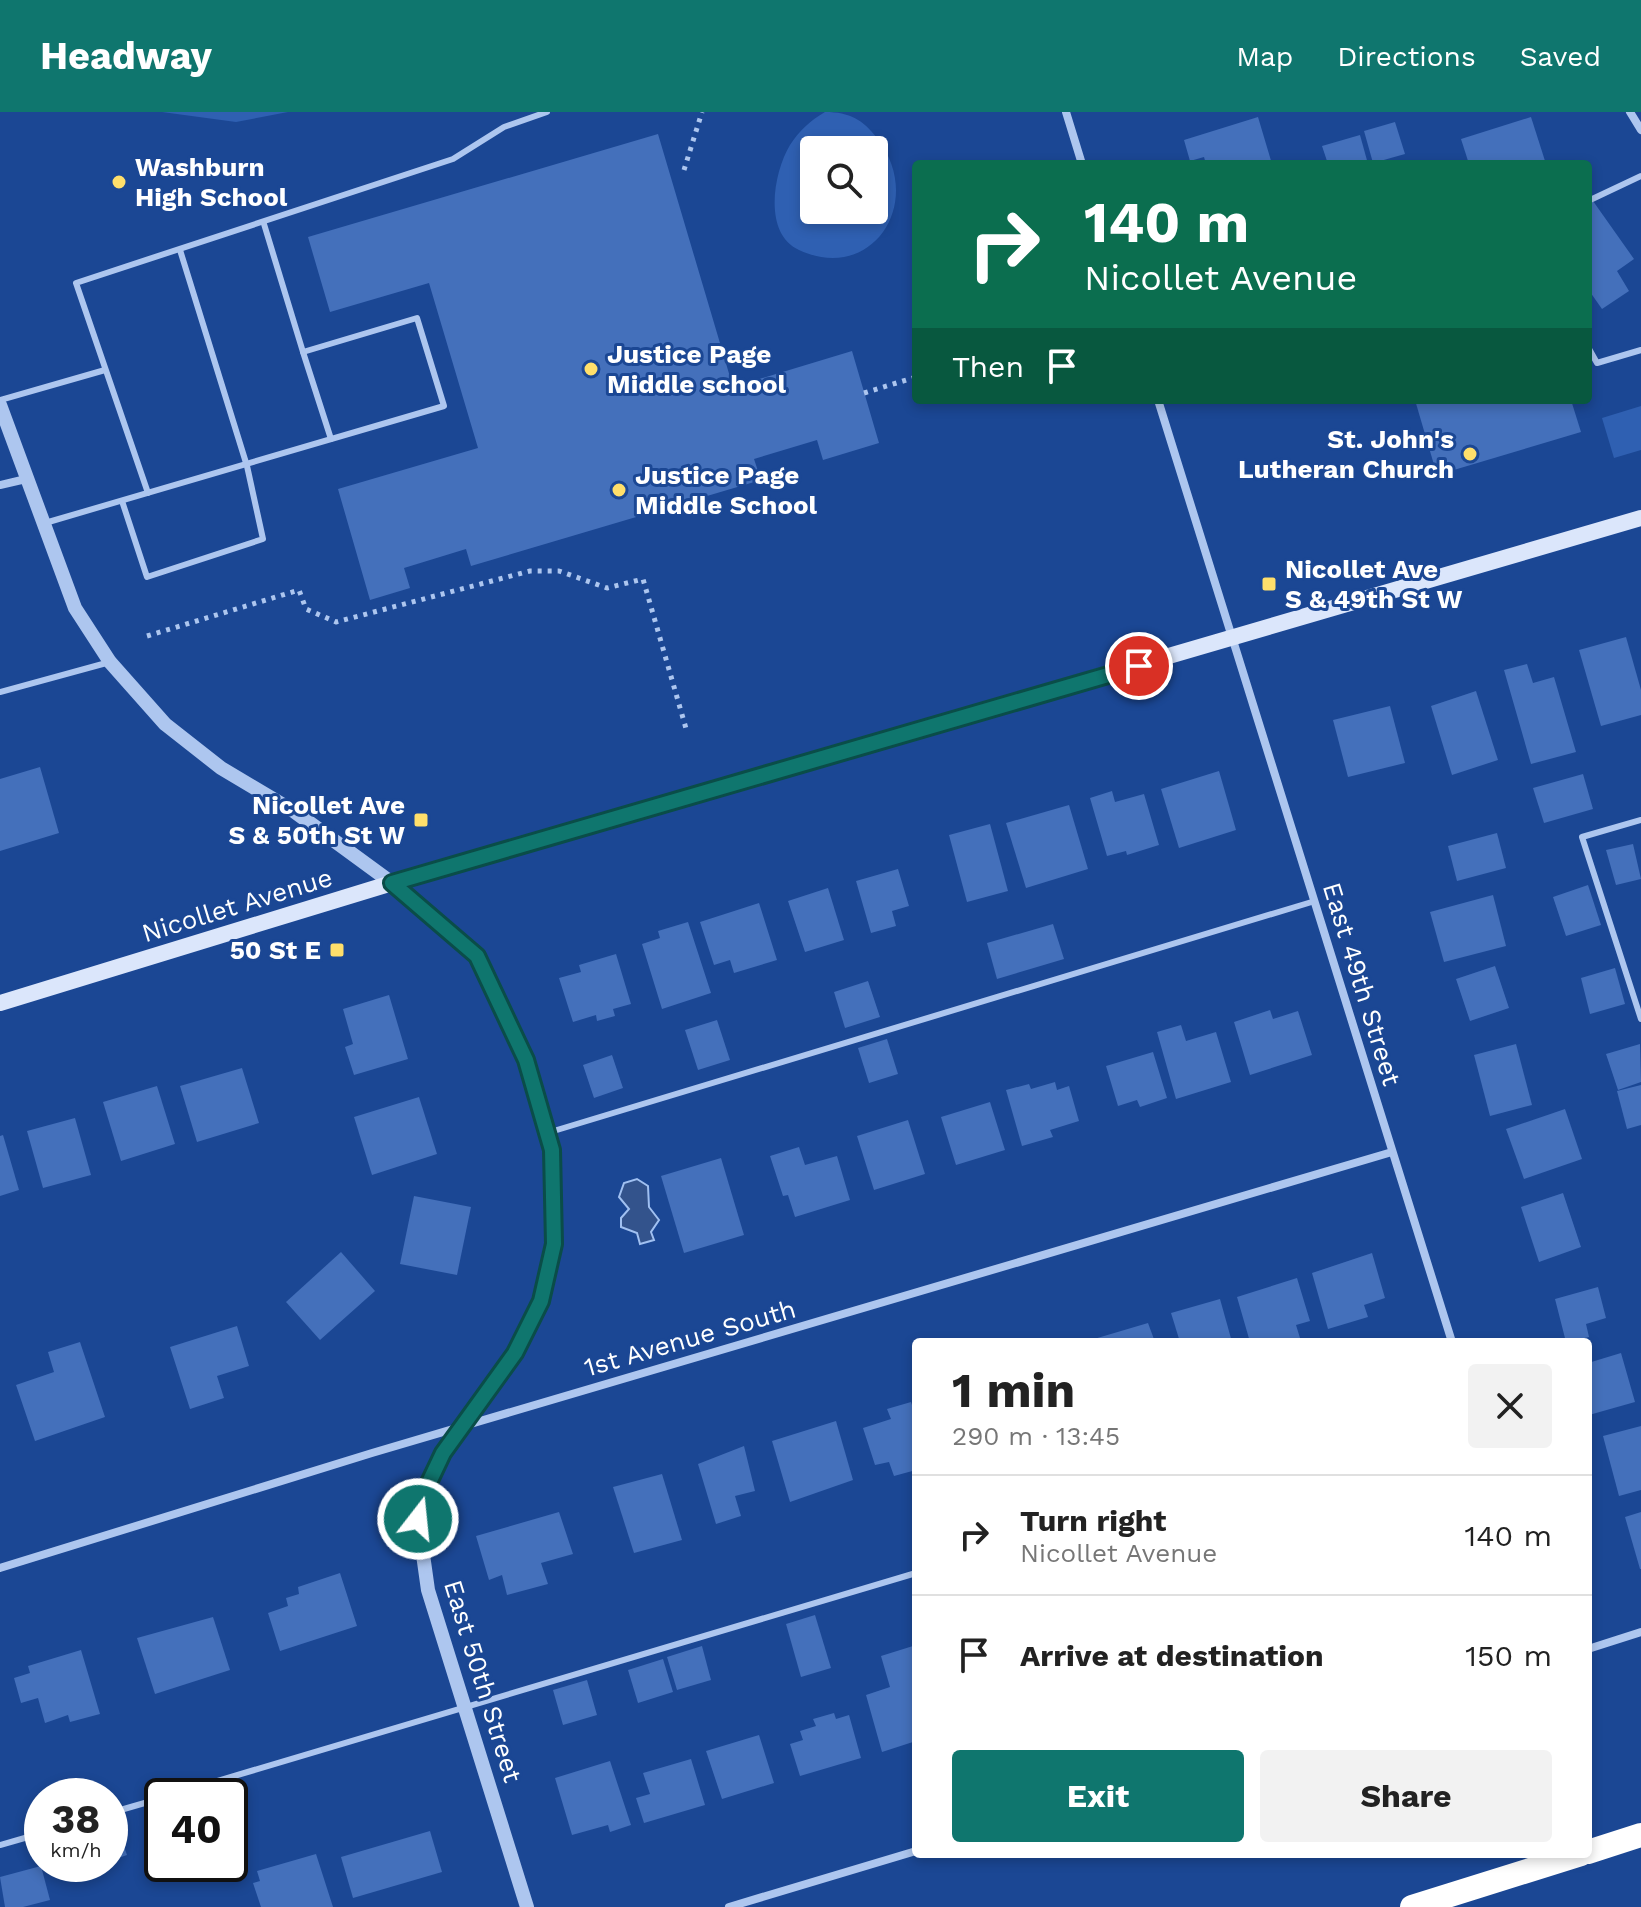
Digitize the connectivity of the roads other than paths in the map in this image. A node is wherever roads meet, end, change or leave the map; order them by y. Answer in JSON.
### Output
{"nodes":[{"id":1,"x":547,"y":112,"type":"edge"},
{"id":2,"x":1066,"y":112,"type":"edge"},
{"id":3,"x":1630,"y":112,"type":"edge"},
{"id":4,"x":1641,"y":130,"type":"edge"},
{"id":5,"x":1081,"y":160,"type":"edge"},
{"id":6,"x":1641,"y":176,"type":"edge"},
{"id":7,"x":1592,"y":199,"type":"edge"},
{"id":8,"x":264,"y":224,"type":"junction"},
{"id":9,"x":180,"y":250,"type":"junction"},
{"id":10,"x":1641,"y":350,"type":"edge"},
{"id":11,"x":303,"y":352,"type":"junction"},
{"id":12,"x":1592,"y":354,"type":"edge"},
{"id":13,"x":105,"y":370,"type":"junction"},
{"id":14,"x":0,"y":402,"type":"edge"},
{"id":15,"x":1159,"y":404,"type":"edge"},
{"id":16,"x":331,"y":439,"type":"junction"},
{"id":17,"x":247,"y":466,"type":"junction"},
{"id":18,"x":26,"y":479,"type":"junction"},
{"id":19,"x":0,"y":485,"type":"edge"},
{"id":20,"x":148,"y":493,"type":"junction"},
{"id":21,"x":122,"y":501,"type":"junction"},
{"id":22,"x":1641,"y":518,"type":"edge"},
{"id":23,"x":42,"y":524,"type":"junction"},
{"id":24,"x":1235,"y":638,"type":"junction"},
{"id":25,"x":110,"y":662,"type":"junction"},
{"id":26,"x":0,"y":692,"type":"edge"},
{"id":27,"x":1641,"y":820,"type":"edge"},
{"id":28,"x":392,"y":883,"type":"junction"},
{"id":29,"x":1315,"y":901,"type":"junction"},
{"id":30,"x":0,"y":1003,"type":"edge"},
{"id":31,"x":1641,"y":1019,"type":"edge"},
{"id":32,"x":547,"y":1133,"type":"junction"},
{"id":33,"x":1392,"y":1152,"type":"junction"},
{"id":34,"x":1451,"y":1338,"type":"edge"},
{"id":35,"x":461,"y":1427,"type":"junction"},
{"id":36,"x":0,"y":1568,"type":"edge"},
{"id":37,"x":912,"y":1574,"type":"edge"},
{"id":38,"x":1641,"y":1632,"type":"edge"},
{"id":39,"x":1592,"y":1648,"type":"edge"},
{"id":40,"x":465,"y":1709,"type":"junction"},
{"id":41,"x":230,"y":1778,"type":"edge"},
{"id":42,"x":1641,"y":1835,"type":"edge"},
{"id":43,"x":24,"y":1838,"type":"edge"},
{"id":44,"x":0,"y":1845,"type":"edge"},
{"id":45,"x":1592,"y":1851,"type":"edge"},
{"id":46,"x":912,"y":1852,"type":"edge"},
{"id":47,"x":1568,"y":1858,"type":"edge"},
{"id":48,"x":527,"y":1907,"type":"edge"},
{"id":49,"x":729,"y":1907,"type":"edge"},
{"id":50,"x":1412,"y":1907,"type":"edge"}],
"edges":[{"from":1,"to":8,"type":"lane"},
{"from":2,"to":5,"type":"street"},
{"from":3,"to":4,"type":"street"},
{"from":6,"to":7,"type":"lane"},
{"from":8,"to":9,"type":"lane"},
{"from":8,"to":11,"type":"lane"},
{"from":9,"to":13,"type":"lane"},
{"from":9,"to":17,"type":"lane"},
{"from":10,"to":12,"type":"lane"},
{"from":11,"to":16,"type":"lane"},
{"from":11,"to":16,"type":"lane"},
{"from":13,"to":14,"type":"lane"},
{"from":13,"to":20,"type":"lane"},
{"from":14,"to":18,"type":"street","name":"East 50th Street"},
{"from":15,"to":24,"type":"street","name":"East 49th Street"},
{"from":16,"to":17,"type":"lane"},
{"from":17,"to":20,"type":"lane"},
{"from":17,"to":21,"type":"lane"},
{"from":18,"to":19,"type":"street"},
{"from":18,"to":23,"type":"street","name":"East 50th Street"},
{"from":20,"to":21,"type":"lane"},
{"from":21,"to":23,"type":"lane"},
{"from":22,"to":24,"type":"main road","name":"Nicollet Avenue"},
{"from":23,"to":25,"type":"street","name":"East 50th Street"},
{"from":24,"to":28,"type":"main road","name":"Nicollet Avenue"},
{"from":24,"to":29,"type":"street","name":"East 49th Street"},
{"from":25,"to":26,"type":"lane"},
{"from":25,"to":28,"type":"street","name":"East 50th Street"},
{"from":27,"to":31,"type":"lane"},
{"from":28,"to":30,"type":"main road","name":"Nicollet Avenue"},
{"from":28,"to":32,"type":"street","name":"East 50th Street"},
{"from":29,"to":32,"type":"lane"},
{"from":29,"to":33,"type":"street","name":"East 49th Street"},
{"from":32,"to":35,"type":"street","name":"East 50th Street"},
{"from":33,"to":34,"type":"street","name":"East 49th Street"},
{"from":33,"to":35,"type":"street","name":"1st Avenue South"},
{"from":35,"to":36,"type":"street","name":"1st Avenue South"},
{"from":35,"to":40,"type":"street","name":"East 50th Street"},
{"from":37,"to":40,"type":"lane"},
{"from":38,"to":39,"type":"street"},
{"from":40,"to":41,"type":"lane"},
{"from":40,"to":48,"type":"street","name":"East 50th Street"},
{"from":42,"to":45,"type":"highway"},
{"from":43,"to":44,"type":"lane"},
{"from":46,"to":49,"type":"street"},
{"from":47,"to":50,"type":"highway"}]}
